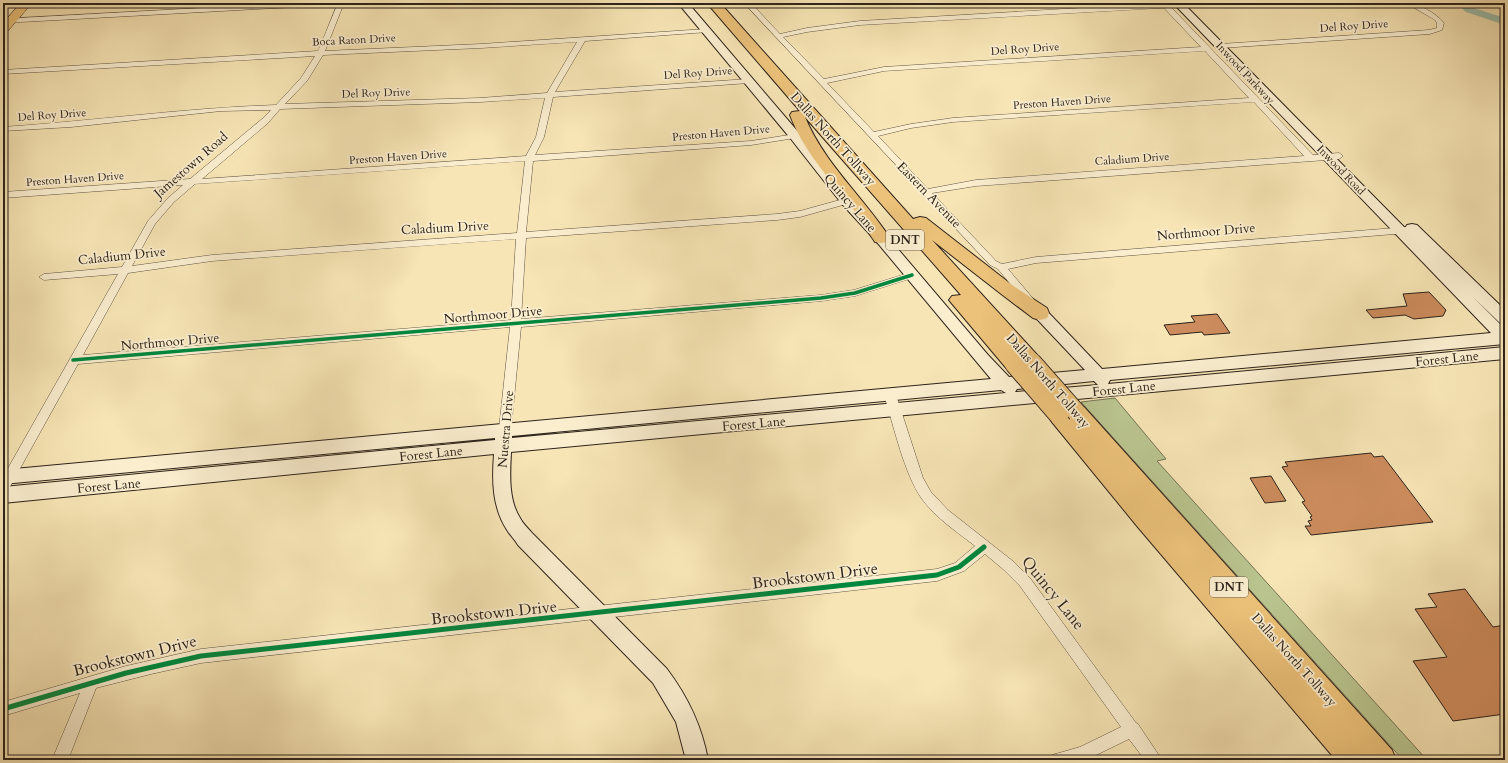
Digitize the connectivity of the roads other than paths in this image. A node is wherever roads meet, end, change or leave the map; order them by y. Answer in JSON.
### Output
{"nodes":[{"id":1,"x":15,"y":3,"type":"edge"},
{"id":2,"x":27,"y":3,"type":"edge"},
{"id":3,"x":330,"y":3,"type":"edge"},
{"id":4,"x":341,"y":3,"type":"edge"},
{"id":5,"x":683,"y":3,"type":"edge"},
{"id":6,"x":700,"y":3,"type":"edge"},
{"id":7,"x":713,"y":3,"type":"edge"},
{"id":8,"x":747,"y":3,"type":"edge"},
{"id":9,"x":1206,"y":3,"type":"edge"},
{"id":10,"x":1409,"y":3,"type":"edge"},
{"id":11,"x":1183,"y":4,"type":"edge"},
{"id":12,"x":1164,"y":5,"type":"edge"},
{"id":13,"x":6,"y":19,"type":"edge"},
{"id":14,"x":3,"y":30,"type":"edge"},
{"id":15,"x":706,"y":31,"type":"junction"},
{"id":16,"x":778,"y":36,"type":"junction"},
{"id":17,"x":582,"y":40,"type":"junction"},
{"id":18,"x":1226,"y":46,"type":"junction"},
{"id":19,"x":1206,"y":49,"type":"junction"},
{"id":20,"x":321,"y":52,"type":"junction"},
{"id":21,"x":3,"y":72,"type":"edge"},
{"id":22,"x":749,"y":81,"type":"junction"},
{"id":23,"x":822,"y":82,"type":"junction"},
{"id":24,"x":550,"y":95,"type":"junction"},
{"id":25,"x":1255,"y":100,"type":"junction"},
{"id":26,"x":279,"y":106,"type":"junction"},
{"id":27,"x":797,"y":116,"type":"junction"},
{"id":28,"x":3,"y":129,"type":"edge"},
{"id":29,"x":872,"y":135,"type":"junction"},
{"id":30,"x":795,"y":136,"type":"junction"},
{"id":31,"x":1334,"y":156,"type":"junction"},
{"id":32,"x":1311,"y":158,"type":"junction"},
{"id":33,"x":529,"y":159,"type":"junction"},
{"id":34,"x":870,"y":181,"type":"junction"},
{"id":35,"x":193,"y":182,"type":"junction"},
{"id":36,"x":927,"y":192,"type":"junction"},
{"id":37,"x":3,"y":195,"type":"edge"},
{"id":38,"x":847,"y":201,"type":"junction"},
{"id":39,"x":1407,"y":230,"type":"junction"},
{"id":40,"x":521,"y":236,"type":"junction"},
{"id":41,"x":881,"y":238,"type":"junction"},
{"id":42,"x":1001,"y":267,"type":"junction"},
{"id":43,"x":124,"y":270,"type":"junction"},
{"id":44,"x":912,"y":275,"type":"junction"},
{"id":45,"x":44,"y":277,"type":"dead end"},
{"id":46,"x":1040,"y":313,"type":"junction"},
{"id":47,"x":1505,"y":320,"type":"edge"},
{"id":48,"x":516,"y":322,"type":"junction"},
{"id":49,"x":1505,"y":337,"type":"edge"},
{"id":50,"x":1420,"y":345,"type":"junction"},
{"id":51,"x":1505,"y":353,"type":"edge"},
{"id":52,"x":1324,"y":354,"type":"junction"},
{"id":53,"x":982,"y":359,"type":"junction"},
{"id":54,"x":73,"y":360,"type":"junction"},
{"id":55,"x":1023,"y":363,"type":"junction"},
{"id":56,"x":1381,"y":365,"type":"junction"},
{"id":57,"x":1337,"y":369,"type":"junction"},
{"id":58,"x":1098,"y":374,"type":"junction"},
{"id":59,"x":1004,"y":383,"type":"junction"},
{"id":60,"x":965,"y":387,"type":"junction"},
{"id":61,"x":1107,"y":391,"type":"junction"},
{"id":62,"x":890,"y":394,"type":"junction"},
{"id":63,"x":1020,"y":399,"type":"junction"},
{"id":64,"x":759,"y":407,"type":"junction"},
{"id":65,"x":895,"y":411,"type":"junction"},
{"id":66,"x":1068,"y":415,"type":"junction"},
{"id":67,"x":636,"y":418,"type":"junction"},
{"id":68,"x":762,"y":423,"type":"junction"},
{"id":69,"x":505,"y":429,"type":"junction"},
{"id":70,"x":636,"y":435,"type":"junction"},
{"id":71,"x":504,"y":447,"type":"junction"},
{"id":72,"x":235,"y":455,"type":"junction"},
{"id":73,"x":229,"y":474,"type":"junction"},
{"id":74,"x":5,"y":480,"type":"edge"},
{"id":75,"x":3,"y":496,"type":"edge"},
{"id":76,"x":984,"y":547,"type":"junction"},
{"id":77,"x":598,"y":613,"type":"junction"},
{"id":78,"x":91,"y":683,"type":"junction"},
{"id":79,"x":3,"y":709,"type":"edge"},
{"id":80,"x":1133,"y":729,"type":"junction"},
{"id":81,"x":60,"y":760,"type":"edge"},
{"id":82,"x":697,"y":760,"type":"edge"},
{"id":83,"x":1057,"y":760,"type":"edge"},
{"id":84,"x":1154,"y":760,"type":"edge"},
{"id":85,"x":1354,"y":760,"type":"edge"},
{"id":86,"x":1382,"y":760,"type":"edge"}],
"edges":[{"from":1,"to":13,"type":"main road"},
{"from":2,"to":13,"type":"main road"},
{"from":3,"to":13,"type":"street"},
{"from":4,"to":20,"type":"street","name":"Jamestown Road"},
{"from":5,"to":15,"type":"main road","name":"Quincy Lane"},
{"from":6,"to":27,"type":"highway","name":"Dallas North Tollway","number":"DNT"},
{"from":7,"to":34,"type":"highway","name":"Dallas North Tollway","number":"DNT"},
{"from":8,"to":16,"type":"street","name":"Eastern Avenue"},
{"from":9,"to":11,"type":"street"},
{"from":10,"to":18,"type":"street","name":"Del Roy Drive"},
{"from":11,"to":18,"type":"main road","name":"Inwood Road"},
{"from":12,"to":16,"type":"street"},
{"from":12,"to":19,"type":"street","name":"Inwood Parkway"},
{"from":13,"to":14,"type":"main road"},
{"from":15,"to":17,"type":"street","name":"Boca Raton Drive"},
{"from":15,"to":22,"type":"main road","name":"Quincy Lane"},
{"from":16,"to":23,"type":"street","name":"Eastern Avenue"},
{"from":17,"to":20,"type":"street","name":"Boca Raton Drive"},
{"from":17,"to":24,"type":"street","name":"Nuestra Drive"},
{"from":18,"to":31,"type":"main road","name":"Inwood Road"},
{"from":19,"to":23,"type":"street","name":"Del Roy Drive"},
{"from":19,"to":25,"type":"street","name":"Inwood Parkway"},
{"from":20,"to":21,"type":"street","name":"Boca Raton Drive"},
{"from":20,"to":26,"type":"street","name":"Jamestown Road"},
{"from":22,"to":24,"type":"street","name":"Del Roy Drive"},
{"from":22,"to":30,"type":"main road","name":"Quincy Lane"},
{"from":23,"to":29,"type":"street","name":"Eastern Avenue"},
{"from":24,"to":26,"type":"street","name":"Del Roy Drive"},
{"from":24,"to":33,"type":"street","name":"Nuestra Drive"},
{"from":25,"to":29,"type":"street","name":"Preston Haven Drive"},
{"from":25,"to":32,"type":"street","name":"Inwood Parkway"},
{"from":26,"to":28,"type":"street","name":"Del Roy Drive"},
{"from":26,"to":35,"type":"street","name":"Jamestown Road"},
{"from":27,"to":41,"type":"highway"},
{"from":27,"to":55,"type":"highway","name":"Dallas North Tollway","number":"DNT"},
{"from":29,"to":36,"type":"street","name":"Eastern Avenue"},
{"from":30,"to":33,"type":"street","name":"Preston Haven Drive"},
{"from":30,"to":38,"type":"main road","name":"Quincy Lane"},
{"from":31,"to":32,"type":"street","name":"Caladium Drive"},
{"from":31,"to":39,"type":"main road","name":"Inwood Road"},
{"from":32,"to":36,"type":"street","name":"Caladium Drive"},
{"from":33,"to":35,"type":"street","name":"Preston Haven Drive"},
{"from":33,"to":40,"type":"street","name":"Nuestra Drive"},
{"from":34,"to":46,"type":"highway"},
{"from":34,"to":55,"type":"highway","name":"Dallas North Tollway","number":"DNT"},
{"from":35,"to":37,"type":"street","name":"Preston Haven Drive"},
{"from":35,"to":43,"type":"street","name":"Jamestown Road"},
{"from":36,"to":42,"type":"street","name":"Eastern Avenue"},
{"from":38,"to":40,"type":"street","name":"Caladium Drive"},
{"from":38,"to":41,"type":"main road","name":"Quincy Lane"},
{"from":39,"to":42,"type":"street","name":"Northmoor Drive"},
{"from":39,"to":47,"type":"main road","name":"Inwood Road"},
{"from":39,"to":49,"type":"main road","name":"Inwood Road"},
{"from":40,"to":43,"type":"street","name":"Caladium Drive"},
{"from":40,"to":48,"type":"street","name":"Nuestra Drive"},
{"from":41,"to":44,"type":"main road","name":"Quincy Lane"},
{"from":42,"to":46,"type":"street","name":"Eastern Avenue"},
{"from":43,"to":45,"type":"street","name":"Caladium Drive"},
{"from":43,"to":54,"type":"street","name":"Jamestown Road"},
{"from":44,"to":48,"type":"street","name":"Northmoor Drive"},
{"from":44,"to":53,"type":"main road","name":"Quincy Lane"},
{"from":46,"to":58,"type":"main road","name":"Eastern Avenue"},
{"from":48,"to":54,"type":"street","name":"Northmoor Drive"},
{"from":48,"to":69,"type":"street","name":"Nuestra Drive"},
{"from":49,"to":50,"type":"main road","name":"Forest Lane"},
{"from":50,"to":52,"type":"main road","name":"Forest Lane"},
{"from":50,"to":56,"type":"main road"},
{"from":51,"to":56,"type":"main road","name":"Forest Lane"},
{"from":52,"to":57,"type":"main road"},
{"from":52,"to":58,"type":"main road","name":"Forest Lane"},
{"from":53,"to":59,"type":"main road","name":"Quincy Lane"},
{"from":53,"to":60,"type":"main road"},
{"from":54,"to":74,"type":"street","name":"Jamestown Road"},
{"from":55,"to":66,"type":"highway","name":"Dallas North Tollway","number":"DNT","bridge":true},
{"from":56,"to":57,"type":"main road","name":"Forest Lane"},
{"from":57,"to":61,"type":"main road","name":"Forest Lane"},
{"from":58,"to":59,"type":"main road","name":"Forest Lane"},
{"from":58,"to":61,"type":"main road","name":"Eastern Avenue"},
{"from":59,"to":60,"type":"main road","name":"Forest Lane"},
{"from":59,"to":63,"type":"main road","name":"Quincy Lane"},
{"from":60,"to":62,"type":"main road","name":"Forest Lane"},
{"from":61,"to":63,"type":"main road","name":"Forest Lane"},
{"from":62,"to":64,"type":"main road","name":"Forest Lane"},
{"from":62,"to":65,"type":"street","name":"Quincy Lane"},
{"from":63,"to":65,"type":"main road","name":"Forest Lane"},
{"from":64,"to":67,"type":"main road","name":"Forest Lane"},
{"from":64,"to":68,"type":"main road"},
{"from":65,"to":68,"type":"main road","name":"Forest Lane"},
{"from":65,"to":76,"type":"street","name":"Quincy Lane"},
{"from":66,"to":85,"type":"highway","name":"Dallas North Tollway","number":"DNT"},
{"from":66,"to":86,"type":"highway","name":"Dallas North Tollway","number":"DNT"},
{"from":67,"to":69,"type":"main road","name":"Forest Lane"},
{"from":67,"to":70,"type":"main road"},
{"from":68,"to":70,"type":"main road","name":"Forest Lane"},
{"from":69,"to":71,"type":"main road","name":"Nuestra Drive"},
{"from":69,"to":72,"type":"main road","name":"Forest Lane"},
{"from":70,"to":71,"type":"main road","name":"Forest Lane"},
{"from":71,"to":73,"type":"main road","name":"Forest Lane"},
{"from":71,"to":77,"type":"main road","name":"Nuestra Drive"},
{"from":72,"to":73,"type":"main road"},
{"from":72,"to":74,"type":"main road","name":"Forest Lane"},
{"from":73,"to":75,"type":"main road","name":"Forest Lane"},
{"from":76,"to":77,"type":"street","name":"Brookstown Drive"},
{"from":76,"to":80,"type":"street","name":"Quincy Lane"},
{"from":77,"to":78,"type":"street","name":"Brookstown Drive"},
{"from":77,"to":82,"type":"main road","name":"Nuestra Drive"},
{"from":78,"to":79,"type":"street","name":"Brookstown Drive"},
{"from":78,"to":81,"type":"street"},
{"from":80,"to":83,"type":"street"},
{"from":80,"to":84,"type":"street","name":"Quincy Lane"}]}
